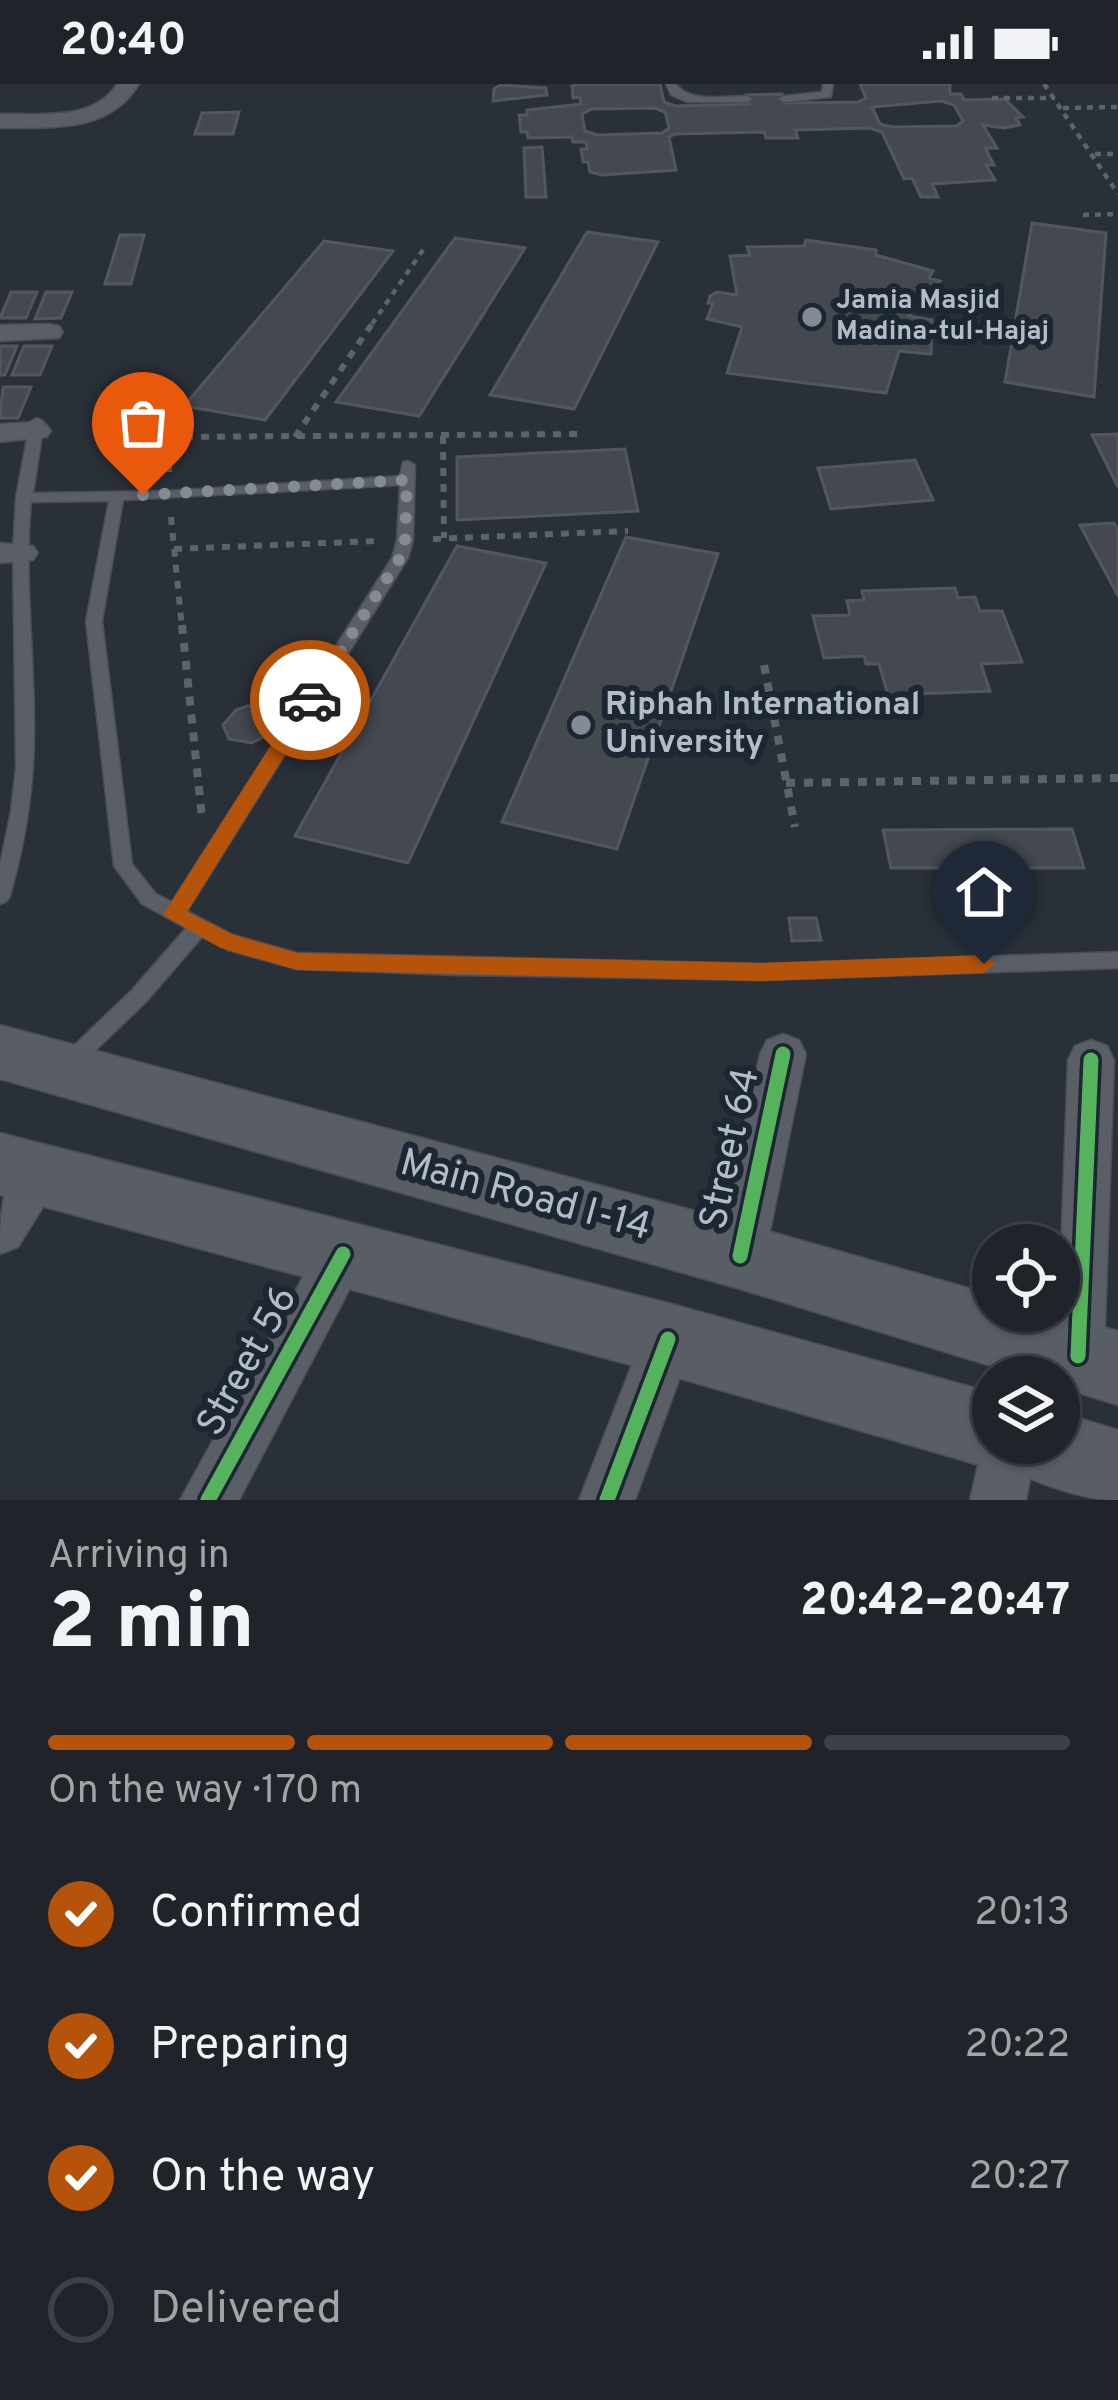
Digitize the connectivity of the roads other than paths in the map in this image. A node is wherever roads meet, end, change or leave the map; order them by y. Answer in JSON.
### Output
{"nodes":[{"id":1,"x":128,"y":84,"type":"edge"},
{"id":2,"x":671,"y":84,"type":"edge"},
{"id":3,"x":828,"y":84,"type":"edge"},
{"id":4,"x":747,"y":99,"type":"dead end"},
{"id":5,"x":784,"y":99,"type":"dead end"},
{"id":6,"x":0,"y":121,"type":"edge"},
{"id":7,"x":50,"y":332,"type":"dead end"},
{"id":8,"x":0,"y":333,"type":"edge"},
{"id":9,"x":36,"y":427,"type":"joint"},
{"id":10,"x":0,"y":433,"type":"edge"},
{"id":11,"x":117,"y":496,"type":"junction"},
{"id":12,"x":23,"y":498,"type":"junction"},
{"id":13,"x":11,"y":553,"type":"edge"},
{"id":14,"x":0,"y":896,"type":"edge"},
{"id":15,"x":174,"y":915,"type":"junction"},
{"id":16,"x":199,"y":927,"type":"junction"},
{"id":17,"x":1118,"y":960,"type":"edge"},
{"id":18,"x":783,"y":1054,"type":"dead end"},
{"id":19,"x":1091,"y":1060,"type":"dead end"},
{"id":20,"x":31,"y":1061,"type":"edge"},
{"id":21,"x":13,"y":1190,"type":"edge"},
{"id":22,"x":343,"y":1254,"type":"junction"},
{"id":23,"x":740,"y":1256,"type":"junction"},
{"id":24,"x":668,"y":1339,"type":"junction"},
{"id":25,"x":1098,"y":1362,"type":"edge"},
{"id":26,"x":972,"y":1425,"type":"edge"},
{"id":27,"x":1080,"y":1457,"type":"edge"},
{"id":28,"x":1006,"y":1464,"type":"edge"},
{"id":29,"x":1118,"y":1468,"type":"edge"},
{"id":30,"x":208,"y":1500,"type":"edge"},
{"id":31,"x":607,"y":1500,"type":"edge"},
{"id":32,"x":998,"y":1500,"type":"edge"}],
"edges":[{"from":1,"to":6,"type":"street"},
{"from":2,"to":4,"type":"lane"},
{"from":3,"to":5,"type":"lane"},
{"from":7,"to":8,"type":"street"},
{"from":9,"to":10,"type":"street"},
{"from":9,"to":12,"type":"lane"},
{"from":11,"to":12,"type":"lane"},
{"from":11,"to":15,"type":"lane"},
{"from":11,"to":15,"type":"lane"},
{"from":12,"to":13,"type":"lane"},
{"from":13,"to":14,"type":"lane"},
{"from":15,"to":16,"type":"lane"},
{"from":16,"to":17,"type":"lane"},
{"from":16,"to":20,"type":"lane"},
{"from":18,"to":23,"type":"street","name":"Street 64"},
{"from":19,"to":25,"type":"street"},
{"from":20,"to":23,"type":"main road","name":"Main Road I-14"},
{"from":21,"to":22,"type":"main road"},
{"from":22,"to":24,"type":"main road"},
{"from":22,"to":30,"type":"street","name":"Street 56"},
{"from":23,"to":25,"type":"main road","name":"Main Road I-14"},
{"from":24,"to":26,"type":"main road"},
{"from":24,"to":31,"type":"street"},
{"from":27,"to":29,"type":"main road"},
{"from":28,"to":32,"type":"street"}]}
